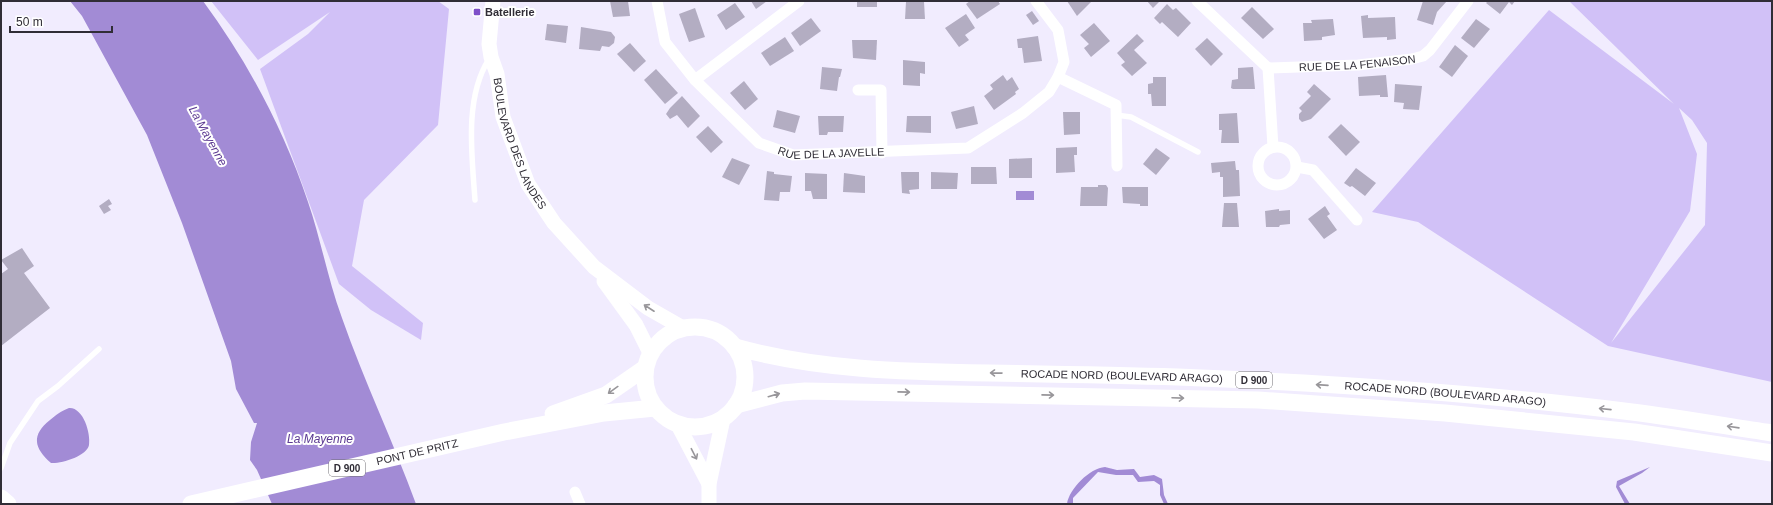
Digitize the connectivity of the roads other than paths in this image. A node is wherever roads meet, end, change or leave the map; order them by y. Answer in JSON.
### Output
{"nodes":[{"id":1,"x":493,"y":1,"type":"edge"},
{"id":2,"x":657,"y":1,"type":"edge"},
{"id":3,"x":799,"y":1,"type":"edge"},
{"id":4,"x":1036,"y":1,"type":"edge"},
{"id":5,"x":1197,"y":1,"type":"edge"},
{"id":6,"x":1468,"y":1,"type":"edge"},
{"id":7,"x":491,"y":57,"type":"junction"},
{"id":8,"x":1268,"y":68,"type":"junction"},
{"id":9,"x":1058,"y":77,"type":"junction"},
{"id":10,"x":695,"y":80,"type":"junction"},
{"id":11,"x":858,"y":90,"type":"dead end"},
{"id":12,"x":1116,"y":115,"type":"junction"},
{"id":13,"x":1273,"y":147,"type":"junction"},
{"id":14,"x":1198,"y":152,"type":"dead end"},
{"id":15,"x":882,"y":153,"type":"junction"},
{"id":16,"x":1117,"y":166,"type":"dead end"},
{"id":17,"x":1297,"y":167,"type":"junction"},
{"id":18,"x":475,"y":200,"type":"dead end"},
{"id":19,"x":1357,"y":220,"type":"dead end"},
{"id":20,"x":594,"y":267,"type":"junction"},
{"id":21,"x":683,"y":328,"type":"junction"},
{"id":22,"x":735,"y":347,"type":"junction"},
{"id":23,"x":99,"y":349,"type":"dead end"},
{"id":24,"x":647,"y":360,"type":"junction"},
{"id":25,"x":736,"y":406,"type":"junction"},
{"id":26,"x":655,"y":408,"type":"junction"},
{"id":27,"x":723,"y":419,"type":"junction"},
{"id":28,"x":678,"y":425,"type":"junction"},
{"id":29,"x":504,"y":432,"type":"junction"},
{"id":30,"x":1772,"y":432,"type":"edge"},
{"id":31,"x":1772,"y":453,"type":"edge"},
{"id":32,"x":1,"y":468,"type":"edge"},
{"id":33,"x":709,"y":484,"type":"junction"},
{"id":34,"x":575,"y":492,"type":"dead end"},
{"id":35,"x":1,"y":498,"type":"edge"},
{"id":36,"x":8,"y":504,"type":"edge"},
{"id":37,"x":190,"y":504,"type":"edge"},
{"id":38,"x":580,"y":504,"type":"edge"},
{"id":39,"x":709,"y":504,"type":"edge"}],
"edges":[{"from":1,"to":7,"type":"street","name":"BOULEVARD DES LANDES"},
{"from":2,"to":10,"type":"street","name":"RUE DE LA JAVELLE"},
{"from":3,"to":10,"type":"street"},
{"from":4,"to":9,"type":"street","name":"RUE DE LA JAVELLE"},
{"from":5,"to":8,"type":"street"},
{"from":6,"to":8,"type":"street","name":"RUE DE LA FENAISON"},
{"from":7,"to":18,"type":"lane"},
{"from":7,"to":20,"type":"street","name":"BOULEVARD DES LANDES"},
{"from":8,"to":13,"type":"street"},
{"from":9,"to":12,"type":"street"},
{"from":9,"to":15,"type":"street","name":"RUE DE LA JAVELLE"},
{"from":10,"to":15,"type":"street","name":"RUE DE LA JAVELLE"},
{"from":11,"to":15,"type":"street"},
{"from":12,"to":14,"type":"lane"},
{"from":12,"to":16,"type":"street"},
{"from":13,"to":17,"type":"street"},
{"from":13,"to":17,"type":"street"},
{"from":17,"to":19,"type":"street"},
{"from":21,"to":20,"type":"street","name":"BOULEVARD DES LANDES","one_way":true},
{"from":20,"to":24,"type":"street","name":"BOULEVARD DES LANDES"},
{"from":21,"to":22,"type":"main road"},
{"from":21,"to":24,"type":"main road"},
{"from":22,"to":25,"type":"main road"},
{"from":30,"to":22,"type":"main road","name":"ROCADE NORD (BOULEVARD ARAGO)","number":"D 900","one_way":true},
{"from":23,"to":32,"type":"lane"},
{"from":24,"to":26,"type":"main road"},
{"from":24,"to":29,"type":"main road","name":"PONT DE PRITZ","number":"D 900","one_way":true},
{"from":25,"to":27,"type":"main road"},
{"from":25,"to":31,"type":"main road","name":"ROCADE NORD (BOULEVARD ARAGO)","number":"D 900","one_way":true},
{"from":26,"to":28,"type":"main road"},
{"from":26,"to":29,"type":"main road","name":"PONT DE PRITZ","number":"D 900"},
{"from":27,"to":28,"type":"main road"},
{"from":27,"to":33,"type":"street"},
{"from":28,"to":33,"type":"street","one_way":true},
{"from":29,"to":37,"type":"main road","name":"PONT DE PRITZ","number":"D 900"},
{"from":33,"to":39,"type":"street"},
{"from":34,"to":38,"type":"street"},
{"from":35,"to":36,"type":"main road"}]}
